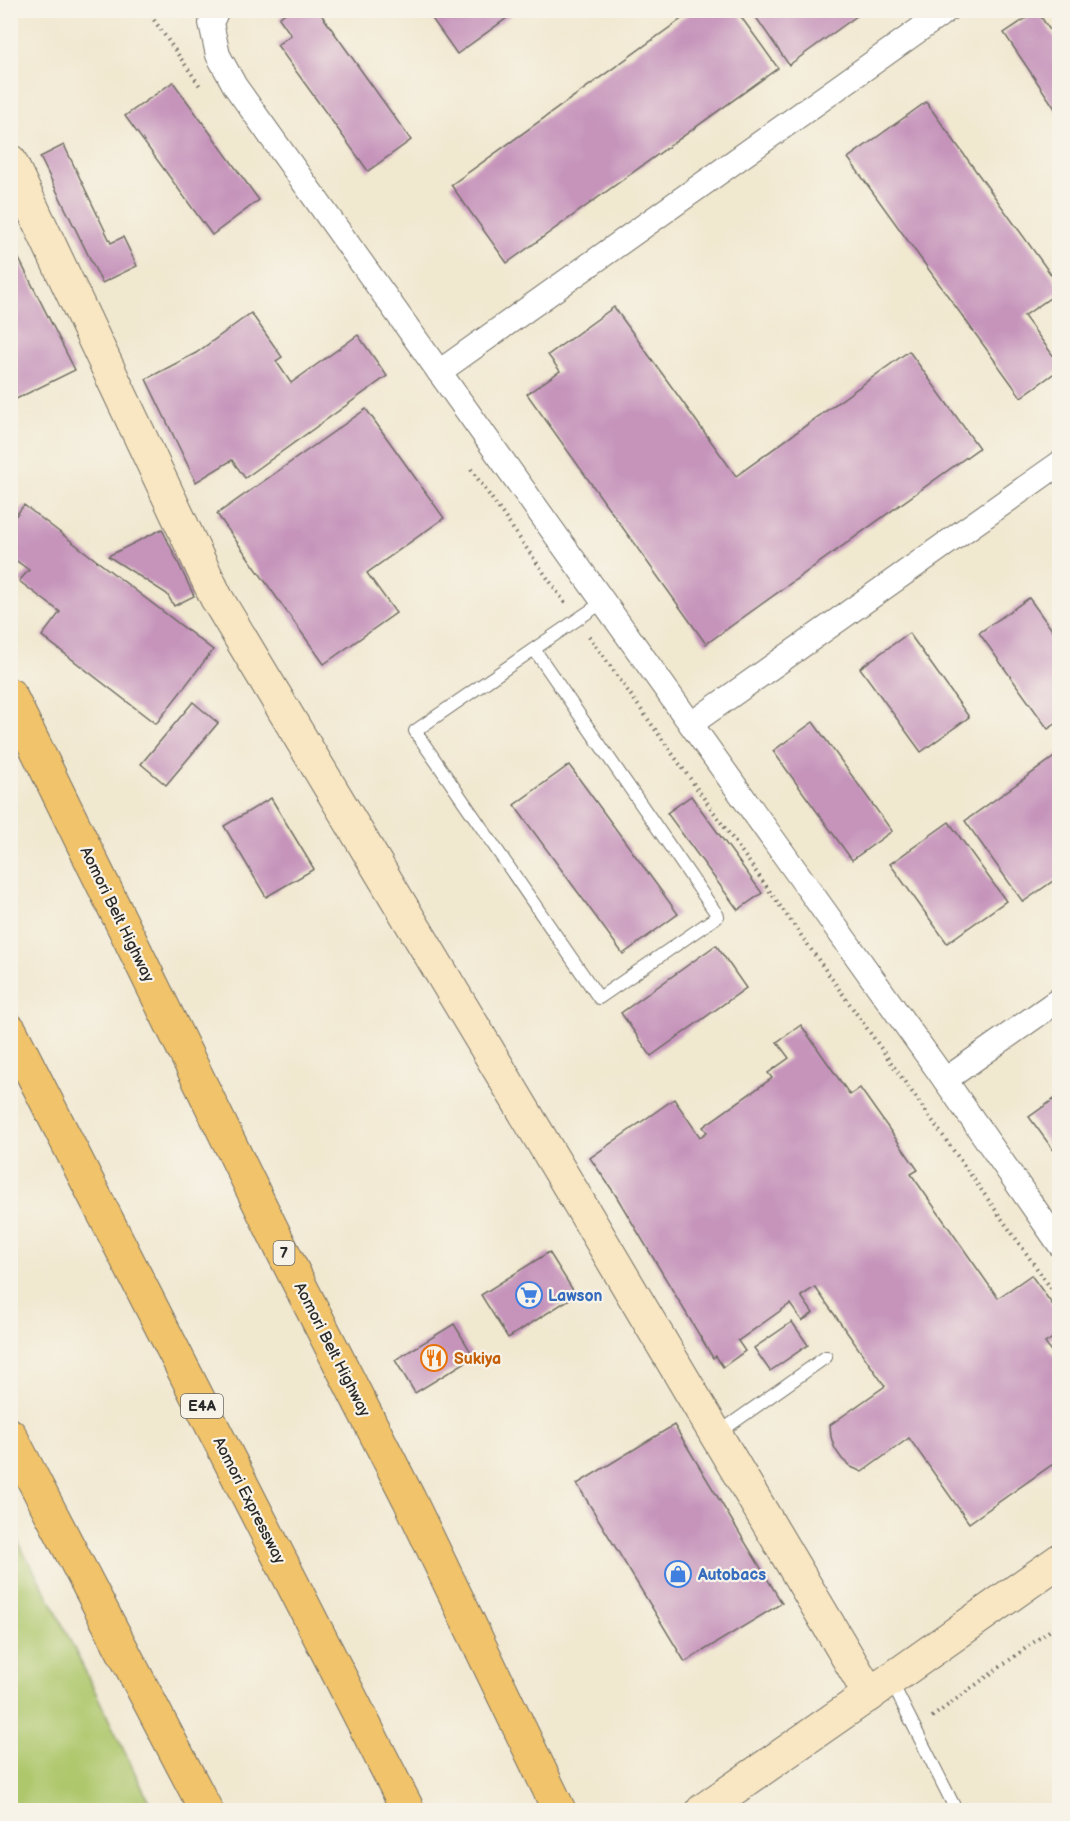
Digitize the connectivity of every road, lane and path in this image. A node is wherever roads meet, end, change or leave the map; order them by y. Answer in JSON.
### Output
{"nodes":[{"id":1,"x":147,"y":10,"type":"edge"},
{"id":2,"x":217,"y":10,"type":"edge"},
{"id":3,"x":947,"y":10,"type":"edge"},
{"id":4,"x":202,"y":88,"type":"dead end"},
{"id":5,"x":10,"y":161,"type":"edge"},
{"id":6,"x":439,"y":372,"type":"junction"},
{"id":7,"x":1059,"y":463,"type":"edge"},
{"id":8,"x":468,"y":465,"type":"dead end"},
{"id":9,"x":603,"y":602,"type":"junction"},
{"id":10,"x":577,"y":620,"type":"junction"},
{"id":11,"x":534,"y":649,"type":"junction"},
{"id":12,"x":10,"y":695,"type":"edge"},
{"id":13,"x":691,"y":724,"type":"junction"},
{"id":14,"x":1059,"y":999,"type":"edge"},
{"id":15,"x":10,"y":1029,"type":"edge"},
{"id":16,"x":945,"y":1080,"type":"junction"},
{"id":17,"x":1059,"y":1245,"type":"edge"},
{"id":18,"x":1059,"y":1301,"type":"edge"},
{"id":19,"x":826,"y":1357,"type":"dead end"},
{"id":20,"x":10,"y":1435,"type":"edge"},
{"id":21,"x":716,"y":1435,"type":"junction"},
{"id":22,"x":1059,"y":1560,"type":"edge"},
{"id":23,"x":1059,"y":1623,"type":"edge"},
{"id":24,"x":880,"y":1688,"type":"junction"},
{"id":25,"x":915,"y":1730,"type":"junction"},
{"id":26,"x":401,"y":1796,"type":"edge"},
{"id":27,"x":206,"y":1810,"type":"edge"},
{"id":28,"x":559,"y":1810,"type":"edge"},
{"id":29,"x":703,"y":1810,"type":"edge"},
{"id":30,"x":956,"y":1810,"type":"edge"}],
"edges":[{"from":1,"to":4,"type":"path"},
{"from":2,"to":6,"type":"street"},
{"from":3,"to":6,"type":"street"},
{"from":5,"to":21,"type":"street"},
{"from":6,"to":9,"type":"street"},
{"from":7,"to":13,"type":"street"},
{"from":8,"to":10,"type":"path"},
{"from":9,"to":10,"type":"lane"},
{"from":9,"to":13,"type":"street"},
{"from":10,"to":11,"type":"lane"},
{"from":10,"to":18,"type":"path"},
{"from":11,"to":11,"type":"lane"},
{"from":12,"to":28,"type":"highway","name":"Aomori Belt Highway","number":"7"},
{"from":13,"to":16,"type":"street"},
{"from":14,"to":16,"type":"street"},
{"from":15,"to":26,"type":"highway","name":"Aomori Expressway","number":"E4A"},
{"from":16,"to":17,"type":"street"},
{"from":19,"to":21,"type":"lane"},
{"from":20,"to":27,"type":"highway"},
{"from":21,"to":24,"type":"street"},
{"from":22,"to":24,"type":"street"},
{"from":23,"to":25,"type":"path"},
{"from":24,"to":25,"type":"lane"},
{"from":24,"to":29,"type":"street"},
{"from":25,"to":30,"type":"lane"}]}
